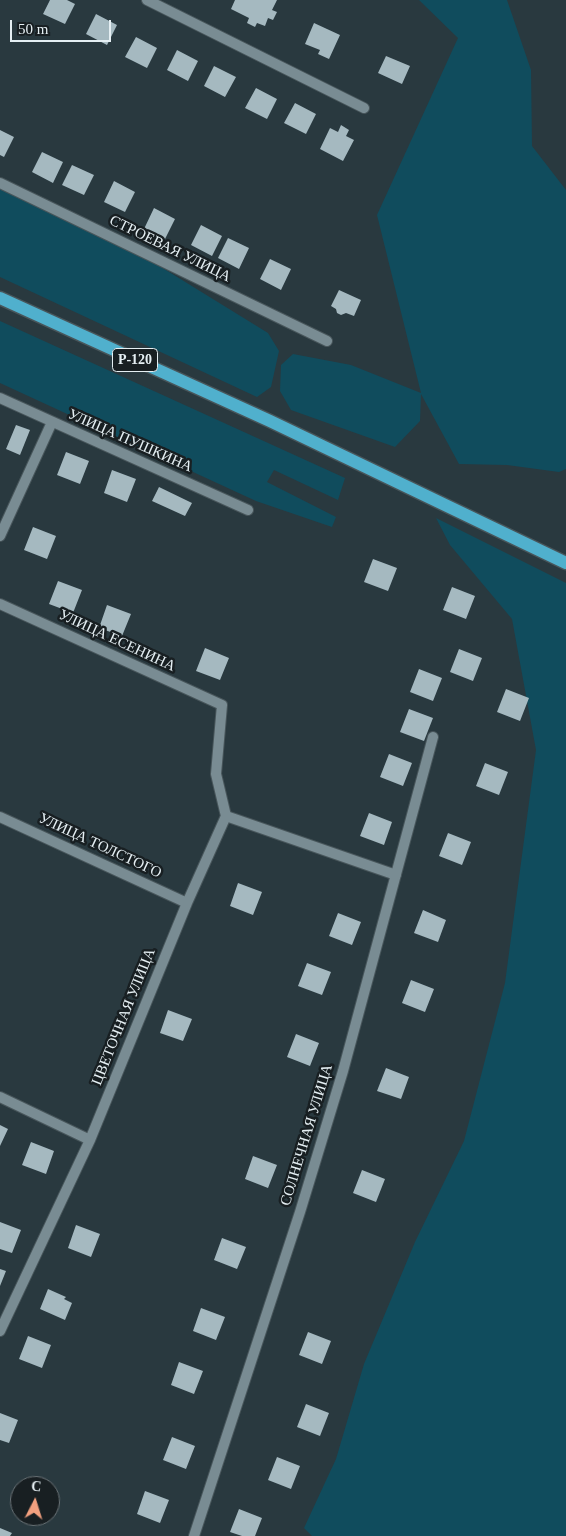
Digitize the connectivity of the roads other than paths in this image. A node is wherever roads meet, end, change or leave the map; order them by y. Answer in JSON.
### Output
{"nodes":[{"id":1,"x":147,"y":0,"type":"edge"},
{"id":2,"x":364,"y":108,"type":"dead end"},
{"id":3,"x":0,"y":183,"type":"edge"},
{"id":4,"x":0,"y":298,"type":"edge"},
{"id":5,"x":327,"y":341,"type":"dead end"},
{"id":6,"x":0,"y":398,"type":"edge"},
{"id":7,"x":52,"y":422,"type":"junction"},
{"id":8,"x":248,"y":510,"type":"dead end"},
{"id":9,"x":0,"y":536,"type":"edge"},
{"id":10,"x":566,"y":563,"type":"edge"},
{"id":11,"x":0,"y":604,"type":"edge"},
{"id":12,"x":433,"y":737,"type":"dead end"},
{"id":13,"x":226,"y":816,"type":"junction"},
{"id":14,"x":0,"y":817,"type":"edge"},
{"id":15,"x":396,"y":875,"type":"junction"},
{"id":16,"x":187,"y":902,"type":"junction"},
{"id":17,"x":0,"y":1097,"type":"edge"},
{"id":18,"x":90,"y":1140,"type":"junction"},
{"id":19,"x":0,"y":1331,"type":"edge"},
{"id":20,"x":194,"y":1536,"type":"edge"}],
"edges":[{"from":1,"to":2,"type":"street"},
{"from":3,"to":5,"type":"street","name":"СТРОЕВАЯ УЛИЦА"},
{"from":4,"to":10,"type":"main road","number":"Р-120"},
{"from":6,"to":7,"type":"street","name":"УЛИЦА ПУШКИНА"},
{"from":7,"to":8,"type":"street","name":"УЛИЦА ПУШКИНА"},
{"from":7,"to":9,"type":"street"},
{"from":11,"to":13,"type":"street","name":"УЛИЦА ЕСЕНИНА"},
{"from":12,"to":15,"type":"street","name":"СОЛНЕЧНАЯ УЛИЦА"},
{"from":13,"to":15,"type":"street"},
{"from":13,"to":16,"type":"street","name":"ЦВЕТОЧНАЯ УЛИЦА"},
{"from":14,"to":16,"type":"street","name":"УЛИЦА ТОЛСТОГО"},
{"from":15,"to":20,"type":"street","name":"СОЛНЕЧНАЯ УЛИЦА"},
{"from":16,"to":18,"type":"street","name":"ЦВЕТОЧНАЯ УЛИЦА"},
{"from":17,"to":18,"type":"street"},
{"from":18,"to":19,"type":"street","name":"ЦВЕТОЧНАЯ УЛИЦА"}]}
